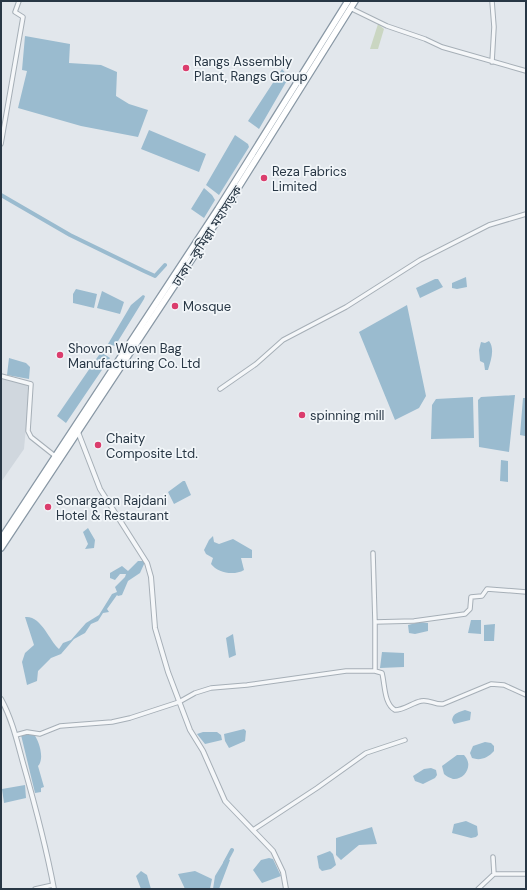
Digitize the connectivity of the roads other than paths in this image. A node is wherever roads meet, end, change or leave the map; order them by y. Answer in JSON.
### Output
{"nodes":[{"id":1,"x":19,"y":1,"type":"edge"},
{"id":2,"x":355,"y":1,"type":"edge"},
{"id":3,"x":492,"y":1,"type":"edge"},
{"id":4,"x":347,"y":3,"type":"edge"},
{"id":5,"x":492,"y":62,"type":"junction"},
{"id":6,"x":526,"y":70,"type":"edge"},
{"id":7,"x":1,"y":144,"type":"edge"},
{"id":8,"x":526,"y":214,"type":"edge"},
{"id":9,"x":1,"y":376,"type":"edge"},
{"id":10,"x":220,"y":389,"type":"dead end"},
{"id":11,"x":78,"y":432,"type":"junction"},
{"id":12,"x":55,"y":456,"type":"junction"},
{"id":13,"x":1,"y":539,"type":"edge"},
{"id":14,"x":1,"y":548,"type":"edge"},
{"id":15,"x":373,"y":553,"type":"dead end"},
{"id":16,"x":526,"y":592,"type":"edge"},
{"id":17,"x":375,"y":622,"type":"junction"},
{"id":18,"x":375,"y":671,"type":"junction"},
{"id":19,"x":526,"y":694,"type":"edge"},
{"id":20,"x":1,"y":699,"type":"edge"},
{"id":21,"x":179,"y":702,"type":"junction"},
{"id":22,"x":16,"y":735,"type":"junction"},
{"id":23,"x":405,"y":740,"type":"dead end"},
{"id":24,"x":253,"y":830,"type":"junction"},
{"id":25,"x":492,"y":856,"type":"dead end"},
{"id":26,"x":494,"y":874,"type":"junction"},
{"id":27,"x":526,"y":874,"type":"edge"},
{"id":28,"x":54,"y":887,"type":"edge"},
{"id":29,"x":35,"y":889,"type":"edge"},
{"id":30,"x":286,"y":889,"type":"edge"},
{"id":31,"x":478,"y":889,"type":"edge"}],
"edges":[{"from":1,"to":7,"type":"street"},
{"from":2,"to":4,"type":"highway","name":"ঢাকা–কুমিল্লা মহাসড়ক"},
{"from":3,"to":5,"type":"street"},
{"from":4,"to":5,"type":"street"},
{"from":4,"to":11,"type":"highway","name":"ঢাকা–কুমিল্লা মহাসড়ক"},
{"from":4,"to":12,"type":"highway","name":"ঢাকা–কুমিল্লা মহাসড়ক"},
{"from":5,"to":6,"type":"street"},
{"from":8,"to":10,"type":"street"},
{"from":9,"to":12,"type":"street"},
{"from":11,"to":14,"type":"highway","name":"ঢাকা–কুমিল্লা মহাসড়ক"},
{"from":11,"to":21,"type":"street"},
{"from":12,"to":13,"type":"highway","name":"ঢাকা–কুমিল্লা মহাসড়ক"},
{"from":15,"to":17,"type":"street"},
{"from":16,"to":17,"type":"street"},
{"from":17,"to":18,"type":"street"},
{"from":18,"to":19,"type":"street"},
{"from":18,"to":21,"type":"street"},
{"from":20,"to":22,"type":"street"},
{"from":21,"to":22,"type":"street"},
{"from":21,"to":24,"type":"street"},
{"from":22,"to":28,"type":"street"},
{"from":23,"to":24,"type":"street"},
{"from":24,"to":30,"type":"street"},
{"from":25,"to":26,"type":"street"},
{"from":26,"to":27,"type":"street"},
{"from":26,"to":31,"type":"street"},
{"from":28,"to":29,"type":"street"}]}
